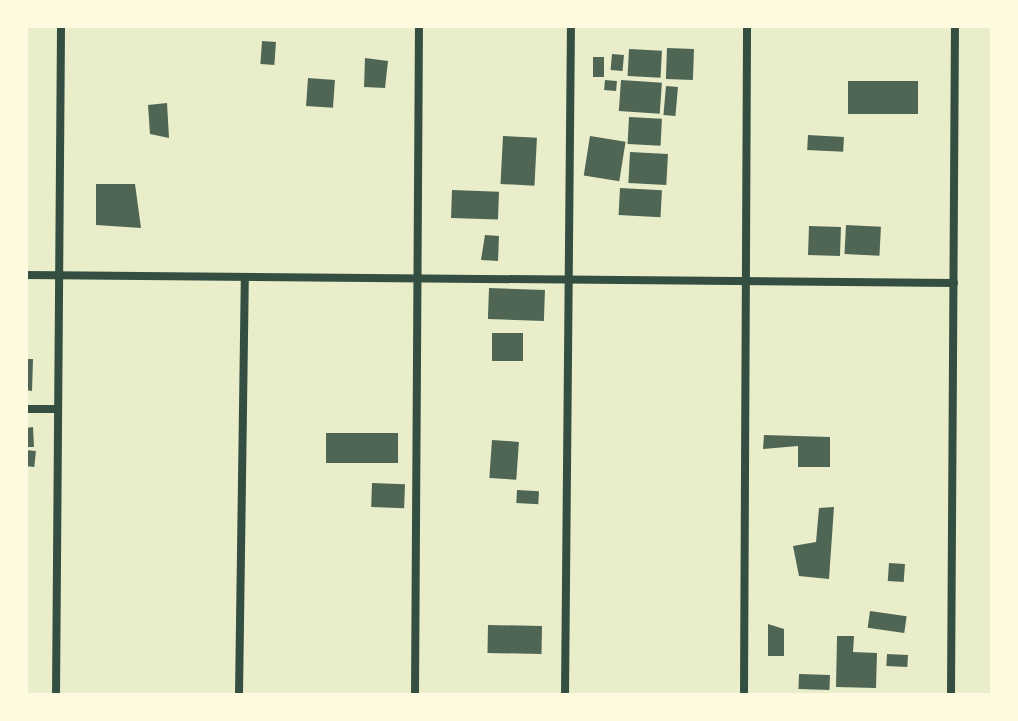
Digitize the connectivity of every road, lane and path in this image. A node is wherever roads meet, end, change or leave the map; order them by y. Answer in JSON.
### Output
{"nodes":[{"id":1,"x":61,"y":26,"type":"edge"},
{"id":2,"x":419,"y":26,"type":"edge"},
{"id":3,"x":571,"y":26,"type":"edge"},
{"id":4,"x":747,"y":26,"type":"edge"},
{"id":5,"x":955,"y":26,"type":"edge"},
{"id":6,"x":26,"y":275,"type":"edge"},
{"id":7,"x":59,"y":275,"type":"junction"},
{"id":8,"x":245,"y":277,"type":"junction"},
{"id":9,"x":417,"y":279,"type":"junction"},
{"id":10,"x":569,"y":280,"type":"junction"},
{"id":11,"x":746,"y":282,"type":"junction"},
{"id":12,"x":954,"y":283,"type":"junction"},
{"id":13,"x":26,"y":409,"type":"edge"},
{"id":14,"x":58,"y":409,"type":"junction"},
{"id":15,"x":56,"y":695,"type":"edge"},
{"id":16,"x":239,"y":695,"type":"edge"},
{"id":17,"x":415,"y":695,"type":"edge"},
{"id":18,"x":565,"y":695,"type":"edge"},
{"id":19,"x":744,"y":695,"type":"edge"},
{"id":20,"x":951,"y":695,"type":"edge"}],
"edges":[{"from":1,"to":7,"type":"street"},
{"from":2,"to":9,"type":"street"},
{"from":3,"to":10,"type":"street"},
{"from":4,"to":11,"type":"street"},
{"from":5,"to":12,"type":"street"},
{"from":6,"to":7,"type":"street"},
{"from":7,"to":8,"type":"street"},
{"from":7,"to":14,"type":"street"},
{"from":8,"to":9,"type":"street"},
{"from":8,"to":16,"type":"street"},
{"from":9,"to":10,"type":"street"},
{"from":9,"to":17,"type":"street"},
{"from":10,"to":11,"type":"street"},
{"from":10,"to":18,"type":"street"},
{"from":11,"to":12,"type":"street"},
{"from":11,"to":19,"type":"street"},
{"from":12,"to":20,"type":"street"},
{"from":13,"to":14,"type":"street"},
{"from":14,"to":15,"type":"street"}]}
